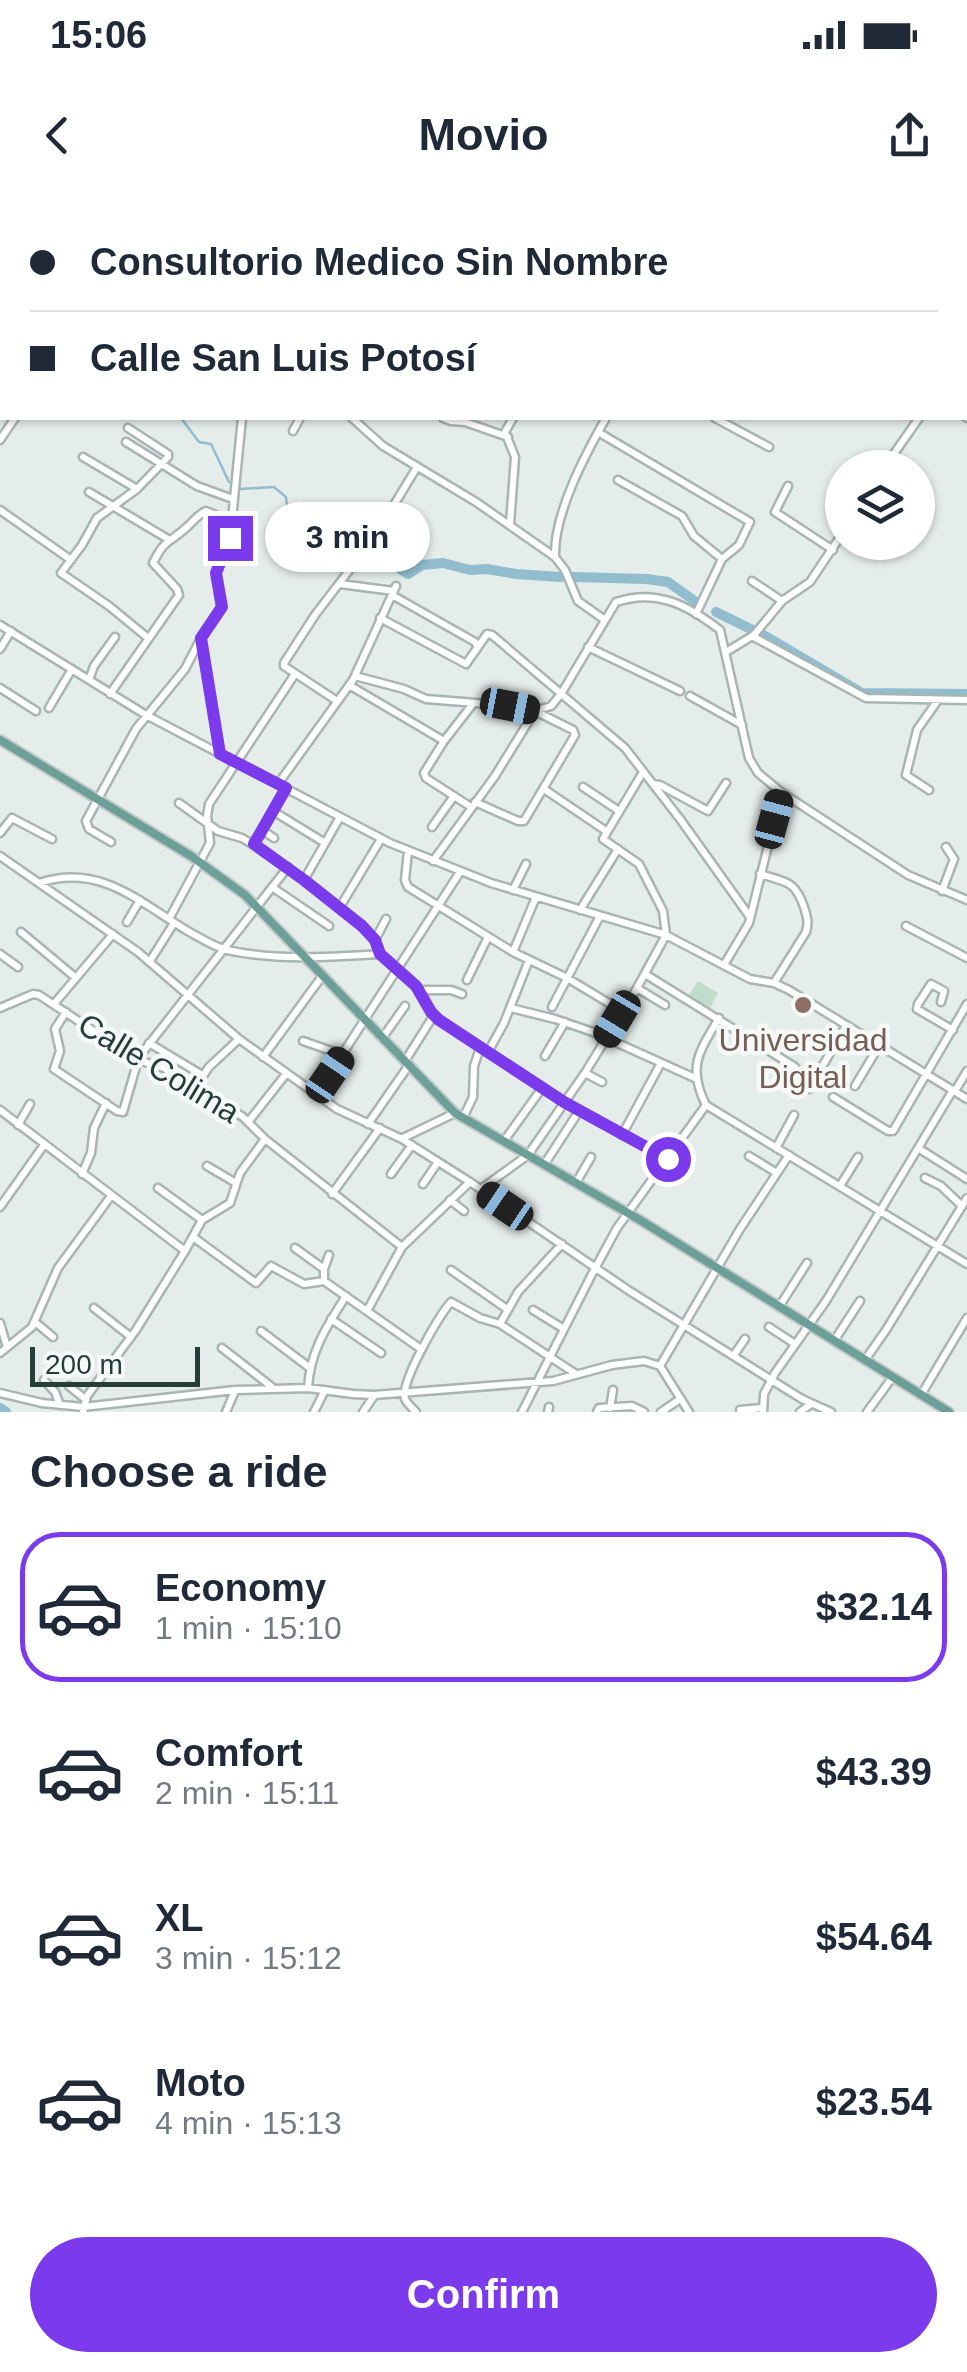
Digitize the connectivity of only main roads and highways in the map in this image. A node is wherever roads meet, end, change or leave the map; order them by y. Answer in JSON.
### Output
{"nodes":[{"id":1,"x":0,"y":740,"type":"edge"},
{"id":2,"x":949,"y":1412,"type":"edge"}],
"edges":[{"from":1,"to":2,"type":"main road"}]}
